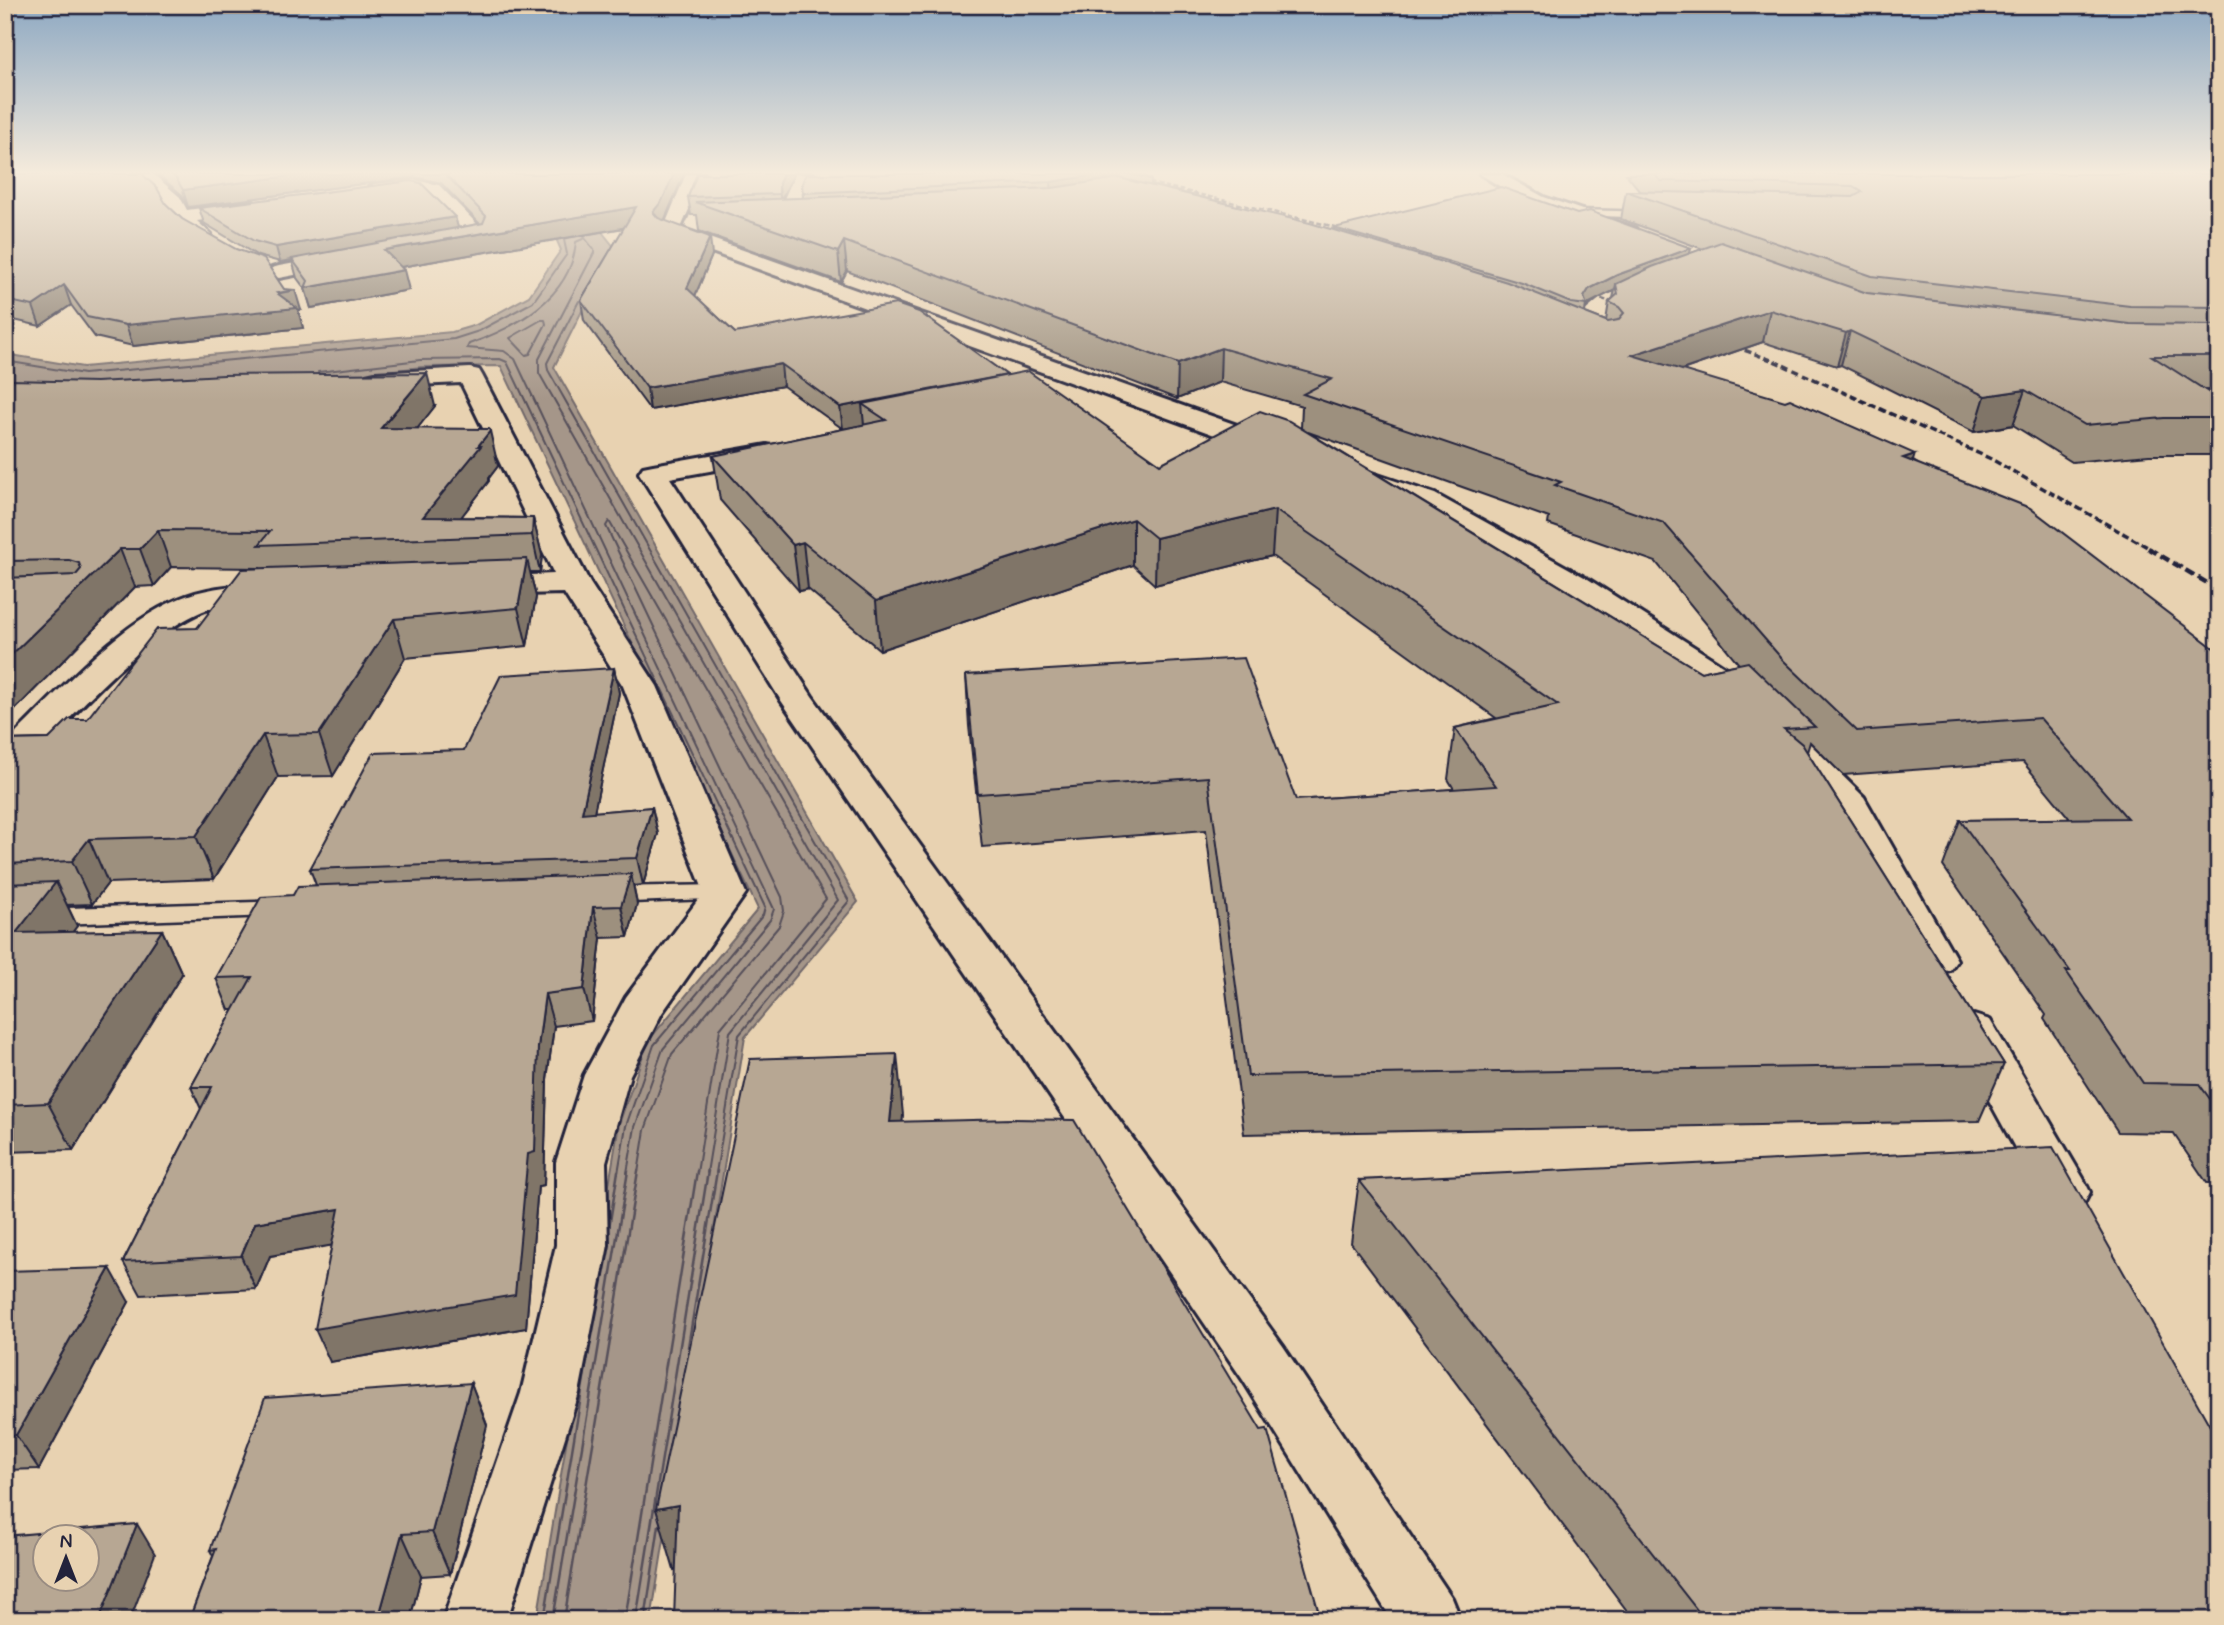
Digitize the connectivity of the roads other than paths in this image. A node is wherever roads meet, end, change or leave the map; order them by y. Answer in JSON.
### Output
{"nodes":[{"id":1,"x":724,"y":250,"type":"edge"},
{"id":2,"x":358,"y":258,"type":"edge"},
{"id":3,"x":1675,"y":279,"type":"edge"},
{"id":4,"x":293,"y":292,"type":"edge"},
{"id":5,"x":1543,"y":320,"type":"edge"},
{"id":6,"x":1564,"y":329,"type":"junction"},
{"id":7,"x":1603,"y":346,"type":"edge"},
{"id":8,"x":346,"y":384,"type":"edge"},
{"id":9,"x":1098,"y":386,"type":"junction"},
{"id":10,"x":1033,"y":400,"type":"edge"},
{"id":11,"x":798,"y":447,"type":"edge"},
{"id":12,"x":574,"y":583,"type":"junction"},
{"id":13,"x":452,"y":587,"type":"edge"},
{"id":14,"x":303,"y":592,"type":"edge"},
{"id":15,"x":5,"y":765,"type":"edge"},
{"id":16,"x":725,"y":893,"type":"junction"},
{"id":17,"x":582,"y":895,"type":"edge"},
{"id":18,"x":312,"y":908,"type":"edge"},
{"id":19,"x":5,"y":918,"type":"edge"},
{"id":20,"x":2081,"y":1221,"type":"edge"},
{"id":21,"x":475,"y":1620,"type":"edge"},
{"id":22,"x":1429,"y":1620,"type":"edge"}],
"edges":[{"from":1,"to":9,"type":"street"},
{"from":2,"to":4,"type":"street"},
{"from":3,"to":6,"type":"street"},
{"from":5,"to":6,"type":"street"},
{"from":6,"to":7,"type":"street"},
{"from":8,"to":12,"type":"street"},
{"from":9,"to":10,"type":"street"},
{"from":9,"to":20,"type":"street"},
{"from":11,"to":22,"type":"street"},
{"from":12,"to":13,"type":"street"},
{"from":12,"to":16,"type":"street"},
{"from":14,"to":15,"type":"street"},
{"from":16,"to":17,"type":"lane"},
{"from":16,"to":21,"type":"street"},
{"from":18,"to":19,"type":"lane"}]}
